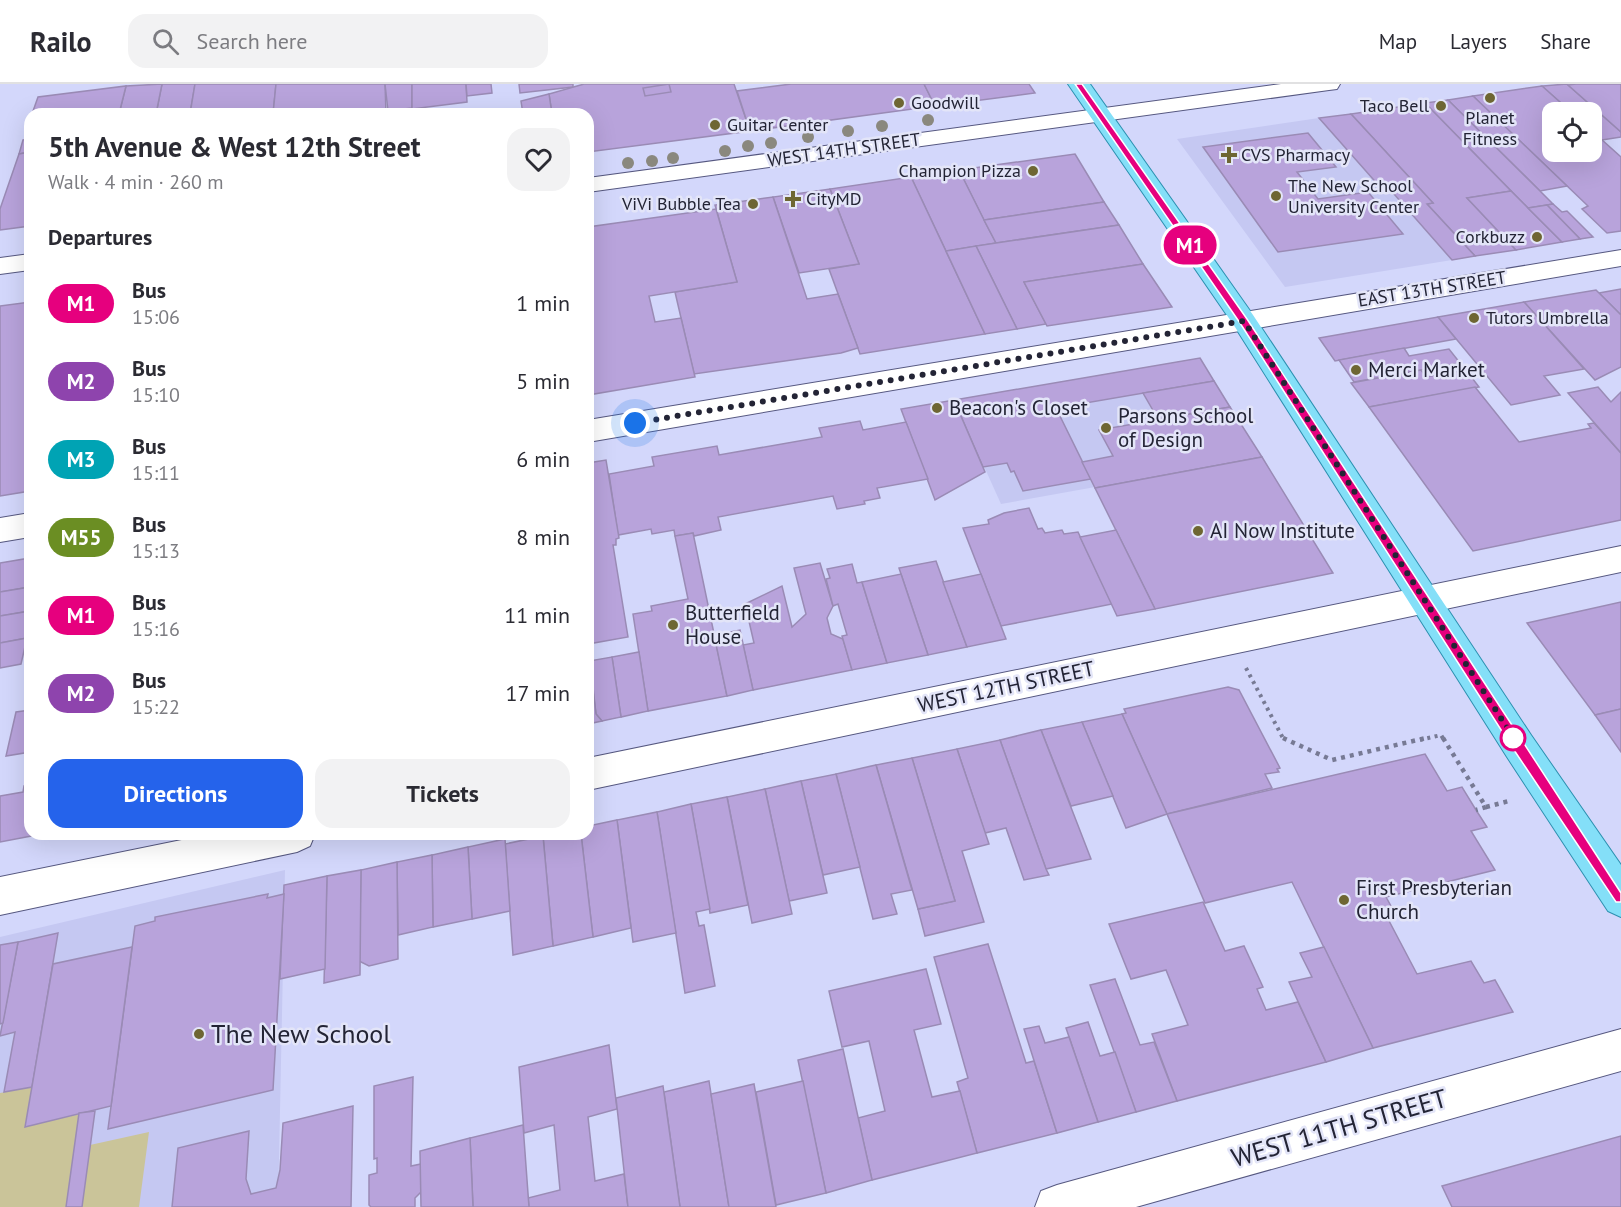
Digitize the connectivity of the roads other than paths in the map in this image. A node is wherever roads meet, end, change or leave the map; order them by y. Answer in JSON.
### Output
{"nodes":[{"id":1,"x":1079,"y":84,"type":"edge"},
{"id":2,"x":1329,"y":84,"type":"edge"},
{"id":3,"x":1100,"y":116,"type":"junction"},
{"id":4,"x":594,"y":184,"type":"edge"},
{"id":5,"x":1621,"y":258,"type":"edge"},
{"id":6,"x":24,"y":263,"type":"edge"},
{"id":7,"x":0,"y":266,"type":"edge"},
{"id":8,"x":1244,"y":321,"type":"junction"},
{"id":9,"x":594,"y":430,"type":"edge"},
{"id":10,"x":24,"y":526,"type":"edge"},
{"id":11,"x":0,"y":530,"type":"edge"},
{"id":12,"x":1621,"y":559,"type":"edge"},
{"id":13,"x":1423,"y":600,"type":"junction"},
{"id":14,"x":594,"y":773,"type":"edge"},
{"id":15,"x":268,"y":840,"type":"edge"},
{"id":16,"x":0,"y":896,"type":"edge"},
{"id":17,"x":1621,"y":898,"type":"edge"},
{"id":18,"x":1621,"y":1050,"type":"edge"},
{"id":19,"x":1057,"y":1207,"type":"edge"}],
"edges":[{"from":1,"to":3,"type":"main road"},
{"from":2,"to":3,"type":"street","name":"WEST 14TH STREET"},
{"from":3,"to":4,"type":"street","name":"WEST 14TH STREET"},
{"from":3,"to":8,"type":"main road"},
{"from":5,"to":8,"type":"street","name":"EAST 13TH STREET"},
{"from":6,"to":7,"type":"street"},
{"from":8,"to":9,"type":"street","name":"EAST 13TH STREET"},
{"from":8,"to":13,"type":"main road"},
{"from":10,"to":11,"type":"street"},
{"from":12,"to":13,"type":"street","name":"WEST 12TH STREET"},
{"from":13,"to":14,"type":"street","name":"WEST 12TH STREET"},
{"from":13,"to":17,"type":"main road"},
{"from":15,"to":16,"type":"street"},
{"from":18,"to":19,"type":"street","name":"WEST 11TH STREET"}]}
